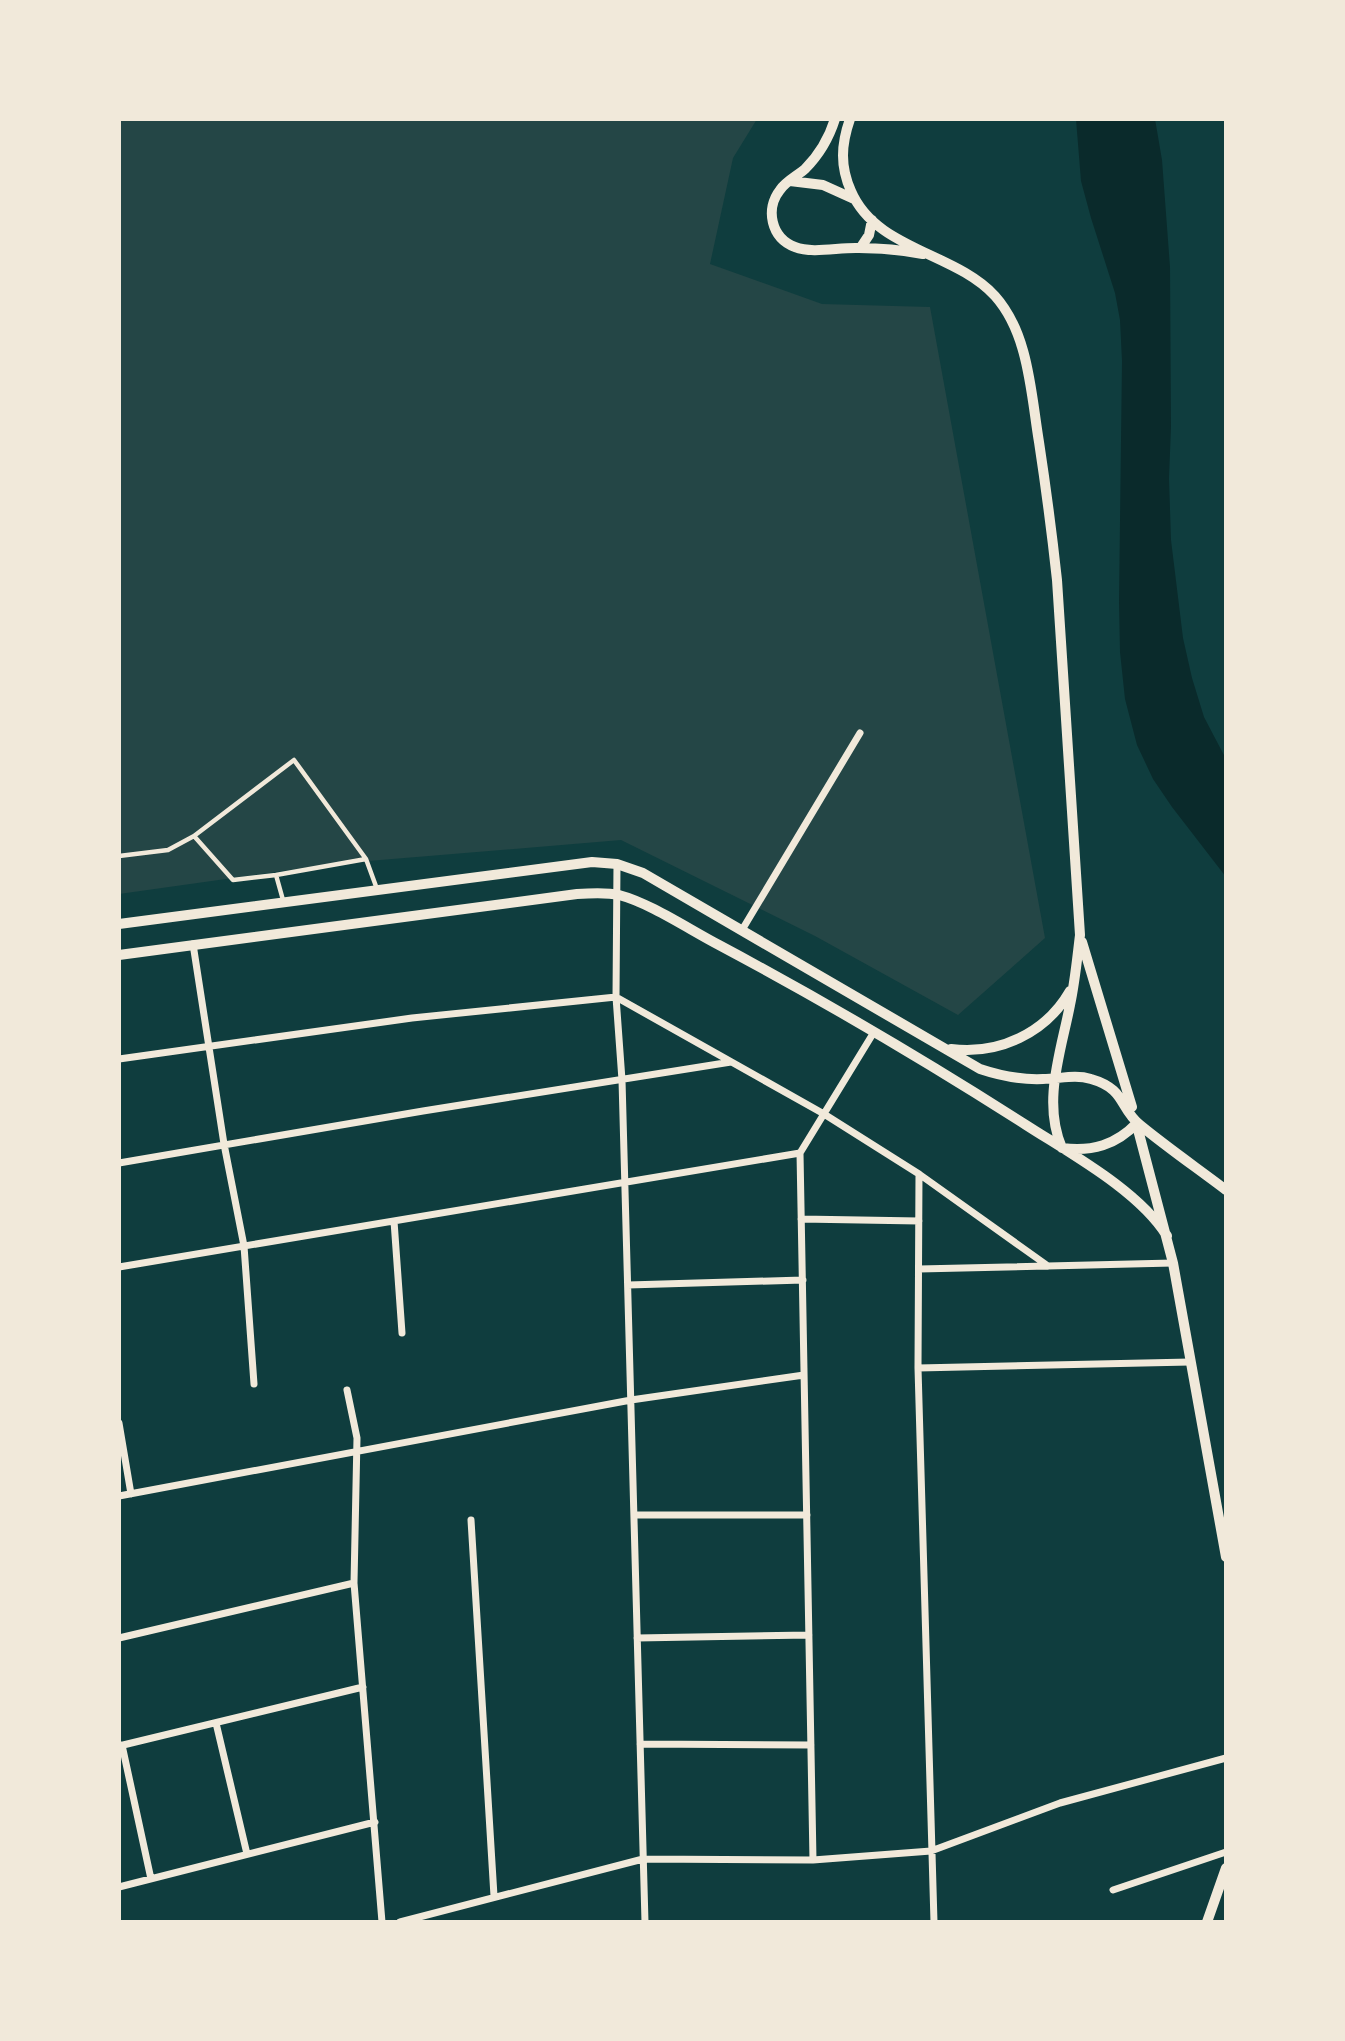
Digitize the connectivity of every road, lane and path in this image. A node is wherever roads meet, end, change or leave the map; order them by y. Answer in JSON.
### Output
{"nodes":[{"id":1,"x":835,"y":119,"type":"edge"},
{"id":2,"x":850,"y":119,"type":"edge"},
{"id":3,"x":790,"y":181,"type":"junction"},
{"id":4,"x":854,"y":199,"type":"junction"},
{"id":5,"x":872,"y":220,"type":"junction"},
{"id":6,"x":861,"y":247,"type":"junction"},
{"id":7,"x":936,"y":257,"type":"junction"},
{"id":8,"x":860,"y":733,"type":"dead end"},
{"id":9,"x":194,"y":836,"type":"junction"},
{"id":10,"x":119,"y":856,"type":"edge"},
{"id":11,"x":366,"y":859,"type":"junction"},
{"id":12,"x":617,"y":864,"type":"junction"},
{"id":13,"x":276,"y":874,"type":"junction"},
{"id":14,"x":377,"y":890,"type":"junction"},
{"id":15,"x":618,"y":894,"type":"junction"},
{"id":16,"x":283,"y":902,"type":"junction"},
{"id":17,"x":119,"y":924,"type":"edge"},
{"id":18,"x":742,"y":930,"type":"junction"},
{"id":19,"x":1080,"y":936,"type":"junction"},
{"id":20,"x":193,"y":944,"type":"junction"},
{"id":21,"x":119,"y":955,"type":"edge"},
{"id":22,"x":1075,"y":982,"type":"junction"},
{"id":23,"x":616,"y":997,"type":"junction"},
{"id":24,"x":874,"y":1032,"type":"junction"},
{"id":25,"x":208,"y":1045,"type":"junction"},
{"id":26,"x":943,"y":1048,"type":"junction"},
{"id":27,"x":119,"y":1059,"type":"edge"},
{"id":28,"x":732,"y":1062,"type":"junction"},
{"id":29,"x":1055,"y":1078,"type":"junction"},
{"id":30,"x":622,"y":1080,"type":"junction"},
{"id":31,"x":824,"y":1114,"type":"junction"},
{"id":32,"x":1137,"y":1123,"type":"junction"},
{"id":33,"x":224,"y":1144,"type":"junction"},
{"id":34,"x":1062,"y":1148,"type":"junction"},
{"id":35,"x":800,"y":1153,"type":"junction"},
{"id":36,"x":119,"y":1163,"type":"edge"},
{"id":37,"x":919,"y":1174,"type":"junction"},
{"id":38,"x":625,"y":1182,"type":"junction"},
{"id":39,"x":1226,"y":1190,"type":"edge"},
{"id":40,"x":801,"y":1219,"type":"junction"},
{"id":41,"x":394,"y":1221,"type":"junction"},
{"id":42,"x":919,"y":1221,"type":"junction"},
{"id":43,"x":1167,"y":1236,"type":"junction"},
{"id":44,"x":244,"y":1246,"type":"junction"},
{"id":45,"x":1172,"y":1263,"type":"junction"},
{"id":46,"x":1048,"y":1266,"type":"junction"},
{"id":47,"x":119,"y":1267,"type":"edge"},
{"id":48,"x":919,"y":1269,"type":"junction"},
{"id":49,"x":803,"y":1280,"type":"junction"},
{"id":50,"x":628,"y":1285,"type":"junction"},
{"id":51,"x":402,"y":1333,"type":"dead end"},
{"id":52,"x":1190,"y":1362,"type":"junction"},
{"id":53,"x":918,"y":1368,"type":"junction"},
{"id":54,"x":804,"y":1375,"type":"junction"},
{"id":55,"x":254,"y":1384,"type":"dead end"},
{"id":56,"x":347,"y":1390,"type":"dead end"},
{"id":57,"x":631,"y":1400,"type":"junction"},
{"id":58,"x":119,"y":1423,"type":"edge"},
{"id":59,"x":358,"y":1451,"type":"junction"},
{"id":60,"x":131,"y":1494,"type":"junction"},
{"id":61,"x":119,"y":1496,"type":"edge"},
{"id":62,"x":634,"y":1515,"type":"junction"},
{"id":63,"x":807,"y":1515,"type":"junction"},
{"id":64,"x":471,"y":1520,"type":"dead end"},
{"id":65,"x":1226,"y":1557,"type":"edge"},
{"id":66,"x":354,"y":1583,"type":"junction"},
{"id":67,"x":809,"y":1635,"type":"junction"},
{"id":68,"x":119,"y":1638,"type":"edge"},
{"id":69,"x":637,"y":1638,"type":"junction"},
{"id":70,"x":363,"y":1688,"type":"junction"},
{"id":71,"x":216,"y":1723,"type":"junction"},
{"id":72,"x":640,"y":1744,"type":"junction"},
{"id":73,"x":811,"y":1745,"type":"junction"},
{"id":74,"x":120,"y":1746,"type":"edge"},
{"id":75,"x":1226,"y":1758,"type":"edge"},
{"id":76,"x":375,"y":1822,"type":"junction"},
{"id":77,"x":931,"y":1852,"type":"junction"},
{"id":78,"x":1226,"y":1852,"type":"edge"},
{"id":79,"x":247,"y":1854,"type":"junction"},
{"id":80,"x":643,"y":1859,"type":"junction"},
{"id":81,"x":813,"y":1860,"type":"junction"},
{"id":82,"x":1226,"y":1868,"type":"edge"},
{"id":83,"x":151,"y":1879,"type":"junction"},
{"id":84,"x":119,"y":1887,"type":"edge"},
{"id":85,"x":1113,"y":1891,"type":"dead end"},
{"id":86,"x":494,"y":1896,"type":"junction"},
{"id":87,"x":411,"y":1921,"type":"edge"},
{"id":88,"x":382,"y":1922,"type":"edge"},
{"id":89,"x":400,"y":1922,"type":"edge"},
{"id":90,"x":645,"y":1922,"type":"edge"},
{"id":91,"x":934,"y":1922,"type":"edge"},
{"id":92,"x":1207,"y":1922,"type":"edge"}],
"edges":[{"from":1,"to":3,"type":"street"},
{"from":2,"to":4,"type":"street"},
{"from":3,"to":4,"type":"street"},
{"from":3,"to":6,"type":"street"},
{"from":4,"to":5,"type":"street"},
{"from":5,"to":6,"type":"street"},
{"from":5,"to":7,"type":"street"},
{"from":6,"to":7,"type":"street"},
{"from":7,"to":19,"type":"street"},
{"from":8,"to":18,"type":"street"},
{"from":9,"to":10,"type":"lane"},
{"from":9,"to":11,"type":"lane"},
{"from":9,"to":13,"type":"lane"},
{"from":11,"to":13,"type":"lane"},
{"from":11,"to":14,"type":"lane"},
{"from":12,"to":14,"type":"street"},
{"from":12,"to":15,"type":"street"},
{"from":12,"to":18,"type":"street"},
{"from":13,"to":16,"type":"lane"},
{"from":14,"to":16,"type":"street"},
{"from":15,"to":20,"type":"street"},
{"from":15,"to":23,"type":"street"},
{"from":15,"to":24,"type":"street"},
{"from":16,"to":17,"type":"street"},
{"from":18,"to":26,"type":"street"},
{"from":19,"to":22,"type":"street"},
{"from":19,"to":32,"type":"street"},
{"from":20,"to":21,"type":"street"},
{"from":20,"to":25,"type":"street"},
{"from":22,"to":26,"type":"street"},
{"from":22,"to":29,"type":"street"},
{"from":23,"to":25,"type":"street"},
{"from":23,"to":28,"type":"street"},
{"from":23,"to":30,"type":"street"},
{"from":24,"to":31,"type":"street"},
{"from":24,"to":34,"type":"street"},
{"from":25,"to":27,"type":"street"},
{"from":25,"to":33,"type":"street"},
{"from":26,"to":29,"type":"street"},
{"from":28,"to":30,"type":"street"},
{"from":28,"to":31,"type":"street"},
{"from":29,"to":32,"type":"street"},
{"from":29,"to":34,"type":"street"},
{"from":30,"to":33,"type":"street"},
{"from":30,"to":38,"type":"street"},
{"from":31,"to":35,"type":"street"},
{"from":31,"to":37,"type":"street"},
{"from":32,"to":34,"type":"street"},
{"from":32,"to":39,"type":"street"},
{"from":32,"to":43,"type":"street"},
{"from":33,"to":36,"type":"street"},
{"from":33,"to":44,"type":"street"},
{"from":34,"to":43,"type":"street"},
{"from":35,"to":38,"type":"street"},
{"from":35,"to":40,"type":"street"},
{"from":37,"to":42,"type":"street"},
{"from":37,"to":46,"type":"street"},
{"from":38,"to":41,"type":"street"},
{"from":38,"to":50,"type":"street"},
{"from":40,"to":42,"type":"street"},
{"from":40,"to":49,"type":"street"},
{"from":41,"to":44,"type":"street"},
{"from":41,"to":51,"type":"street"},
{"from":42,"to":48,"type":"street"},
{"from":43,"to":45,"type":"street"},
{"from":44,"to":47,"type":"street"},
{"from":44,"to":55,"type":"street"},
{"from":45,"to":46,"type":"street"},
{"from":45,"to":52,"type":"street"},
{"from":46,"to":48,"type":"street"},
{"from":48,"to":53,"type":"street"},
{"from":49,"to":50,"type":"street"},
{"from":49,"to":54,"type":"street"},
{"from":50,"to":57,"type":"street"},
{"from":52,"to":53,"type":"street"},
{"from":52,"to":65,"type":"street"},
{"from":53,"to":77,"type":"street"},
{"from":54,"to":57,"type":"street"},
{"from":54,"to":63,"type":"street"},
{"from":56,"to":59,"type":"street"},
{"from":57,"to":59,"type":"street"},
{"from":57,"to":62,"type":"street"},
{"from":58,"to":60,"type":"street"},
{"from":59,"to":60,"type":"street"},
{"from":59,"to":66,"type":"street"},
{"from":60,"to":61,"type":"street"},
{"from":62,"to":63,"type":"street"},
{"from":62,"to":69,"type":"street"},
{"from":63,"to":67,"type":"street"},
{"from":64,"to":86,"type":"street"},
{"from":66,"to":68,"type":"street"},
{"from":66,"to":70,"type":"street"},
{"from":67,"to":69,"type":"street"},
{"from":67,"to":73,"type":"street"},
{"from":69,"to":72,"type":"street"},
{"from":70,"to":71,"type":"street"},
{"from":70,"to":76,"type":"street"},
{"from":71,"to":74,"type":"street"},
{"from":71,"to":79,"type":"street"},
{"from":72,"to":73,"type":"street"},
{"from":72,"to":80,"type":"street"},
{"from":73,"to":81,"type":"street"},
{"from":74,"to":83,"type":"street"},
{"from":75,"to":77,"type":"street"},
{"from":76,"to":79,"type":"street"},
{"from":76,"to":88,"type":"street"},
{"from":77,"to":81,"type":"street"},
{"from":77,"to":91,"type":"street"},
{"from":78,"to":85,"type":"street"},
{"from":79,"to":83,"type":"street"},
{"from":80,"to":81,"type":"street"},
{"from":80,"to":86,"type":"street"},
{"from":80,"to":90,"type":"street"},
{"from":82,"to":92,"type":"street"},
{"from":83,"to":84,"type":"street"},
{"from":86,"to":87,"type":"street"},
{"from":87,"to":89,"type":"street"}]}
